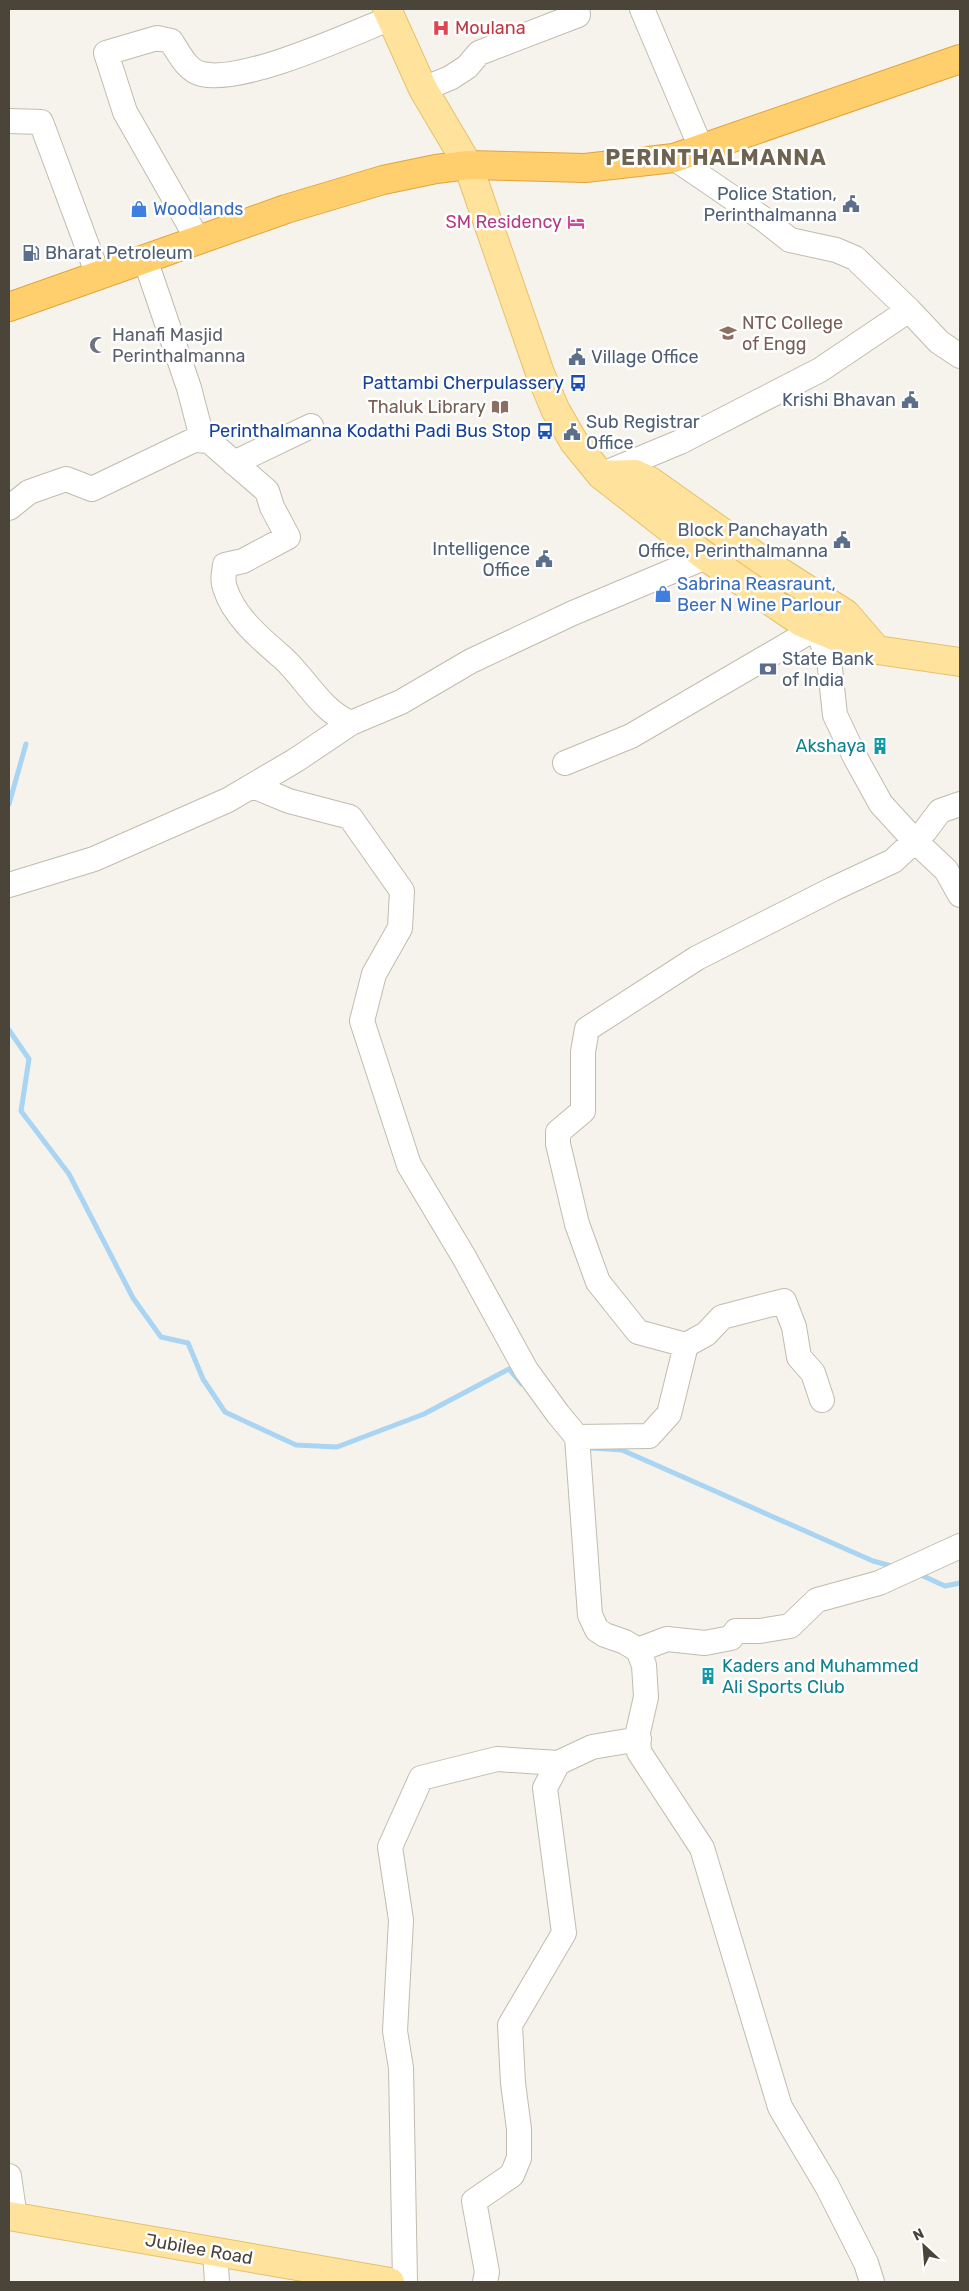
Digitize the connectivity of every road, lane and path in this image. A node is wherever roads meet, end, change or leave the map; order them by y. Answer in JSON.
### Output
{"nodes":[{"id":1,"x":577,"y":9,"type":"edge"},
{"id":2,"x":642,"y":9,"type":"edge"},
{"id":3,"x":389,"y":14,"type":"edge"},
{"id":4,"x":960,"y":59,"type":"edge"},
{"id":5,"x":423,"y":89,"type":"junction"},
{"id":6,"x":9,"y":120,"type":"edge"},
{"id":7,"x":701,"y":148,"type":"junction"},
{"id":8,"x":674,"y":158,"type":"junction"},
{"id":9,"x":468,"y":165,"type":"junction"},
{"id":10,"x":198,"y":240,"type":"junction"},
{"id":11,"x":145,"y":259,"type":"junction"},
{"id":12,"x":98,"y":275,"type":"junction"},
{"id":13,"x":9,"y":307,"type":"edge"},
{"id":14,"x":909,"y":310,"type":"junction"},
{"id":15,"x":960,"y":356,"type":"edge"},
{"id":16,"x":311,"y":426,"type":"dead end"},
{"id":17,"x":199,"y":438,"type":"junction"},
{"id":18,"x":234,"y":463,"type":"junction"},
{"id":19,"x":601,"y":475,"type":"junction"},
{"id":20,"x":9,"y":508,"type":"edge"},
{"id":21,"x":706,"y":557,"type":"junction"},
{"id":22,"x":816,"y":628,"type":"junction"},
{"id":23,"x":877,"y":650,"type":"junction"},
{"id":24,"x":960,"y":662,"type":"edge"},
{"id":25,"x":351,"y":723,"type":"junction"},
{"id":26,"x":565,"y":763,"type":"dead end"},
{"id":27,"x":253,"y":786,"type":"junction"},
{"id":28,"x":960,"y":804,"type":"edge"},
{"id":29,"x":914,"y":840,"type":"junction"},
{"id":30,"x":9,"y":885,"type":"edge"},
{"id":31,"x":960,"y":895,"type":"edge"},
{"id":32,"x":686,"y":1345,"type":"junction"},
{"id":33,"x":822,"y":1400,"type":"dead end"},
{"id":34,"x":577,"y":1437,"type":"junction"},
{"id":35,"x":960,"y":1546,"type":"edge"},
{"id":36,"x":638,"y":1650,"type":"junction"},
{"id":37,"x":639,"y":1739,"type":"junction"},
{"id":38,"x":558,"y":1763,"type":"junction"},
{"id":39,"x":9,"y":2176,"type":"edge"},
{"id":40,"x":12,"y":2217,"type":"edge"},
{"id":41,"x":215,"y":2252,"type":"junction"},
{"id":42,"x":216,"y":2282,"type":"edge"},
{"id":43,"x":390,"y":2282,"type":"edge"},
{"id":44,"x":405,"y":2282,"type":"edge"},
{"id":45,"x":484,"y":2282,"type":"edge"},
{"id":46,"x":872,"y":2282,"type":"edge"}],
"edges":[{"from":1,"to":5,"type":"street"},
{"from":2,"to":7,"type":"street"},
{"from":3,"to":5,"type":"main road"},
{"from":3,"to":10,"type":"street"},
{"from":4,"to":7,"type":"highway"},
{"from":5,"to":9,"type":"main road"},
{"from":6,"to":12,"type":"street"},
{"from":7,"to":8,"type":"highway"},
{"from":8,"to":9,"type":"highway"},
{"from":8,"to":14,"type":"street"},
{"from":9,"to":10,"type":"highway"},
{"from":9,"to":19,"type":"main road"},
{"from":10,"to":11,"type":"highway"},
{"from":11,"to":12,"type":"highway"},
{"from":11,"to":17,"type":"street"},
{"from":12,"to":13,"type":"highway"},
{"from":14,"to":15,"type":"street"},
{"from":14,"to":19,"type":"street"},
{"from":16,"to":18,"type":"street"},
{"from":17,"to":18,"type":"street"},
{"from":17,"to":20,"type":"street"},
{"from":18,"to":25,"type":"street"},
{"from":19,"to":21,"type":"main road"},
{"from":19,"to":23,"type":"main road"},
{"from":21,"to":22,"type":"main road"},
{"from":21,"to":25,"type":"street"},
{"from":22,"to":23,"type":"main road"},
{"from":22,"to":26,"type":"street"},
{"from":22,"to":29,"type":"street"},
{"from":23,"to":24,"type":"main road"},
{"from":25,"to":27,"type":"street"},
{"from":27,"to":30,"type":"street"},
{"from":27,"to":34,"type":"street"},
{"from":28,"to":29,"type":"street"},
{"from":29,"to":31,"type":"street"},
{"from":29,"to":32,"type":"street"},
{"from":32,"to":33,"type":"street"},
{"from":32,"to":34,"type":"street"},
{"from":34,"to":36,"type":"street"},
{"from":35,"to":36,"type":"street"},
{"from":36,"to":37,"type":"street"},
{"from":37,"to":38,"type":"street"},
{"from":37,"to":46,"type":"street"},
{"from":38,"to":44,"type":"street"},
{"from":38,"to":45,"type":"street"},
{"from":39,"to":40,"type":"street"},
{"from":40,"to":41,"type":"main road","name":"Jubilee Road"},
{"from":41,"to":42,"type":"street"},
{"from":41,"to":43,"type":"main road","name":"Jubilee Road"}]}
